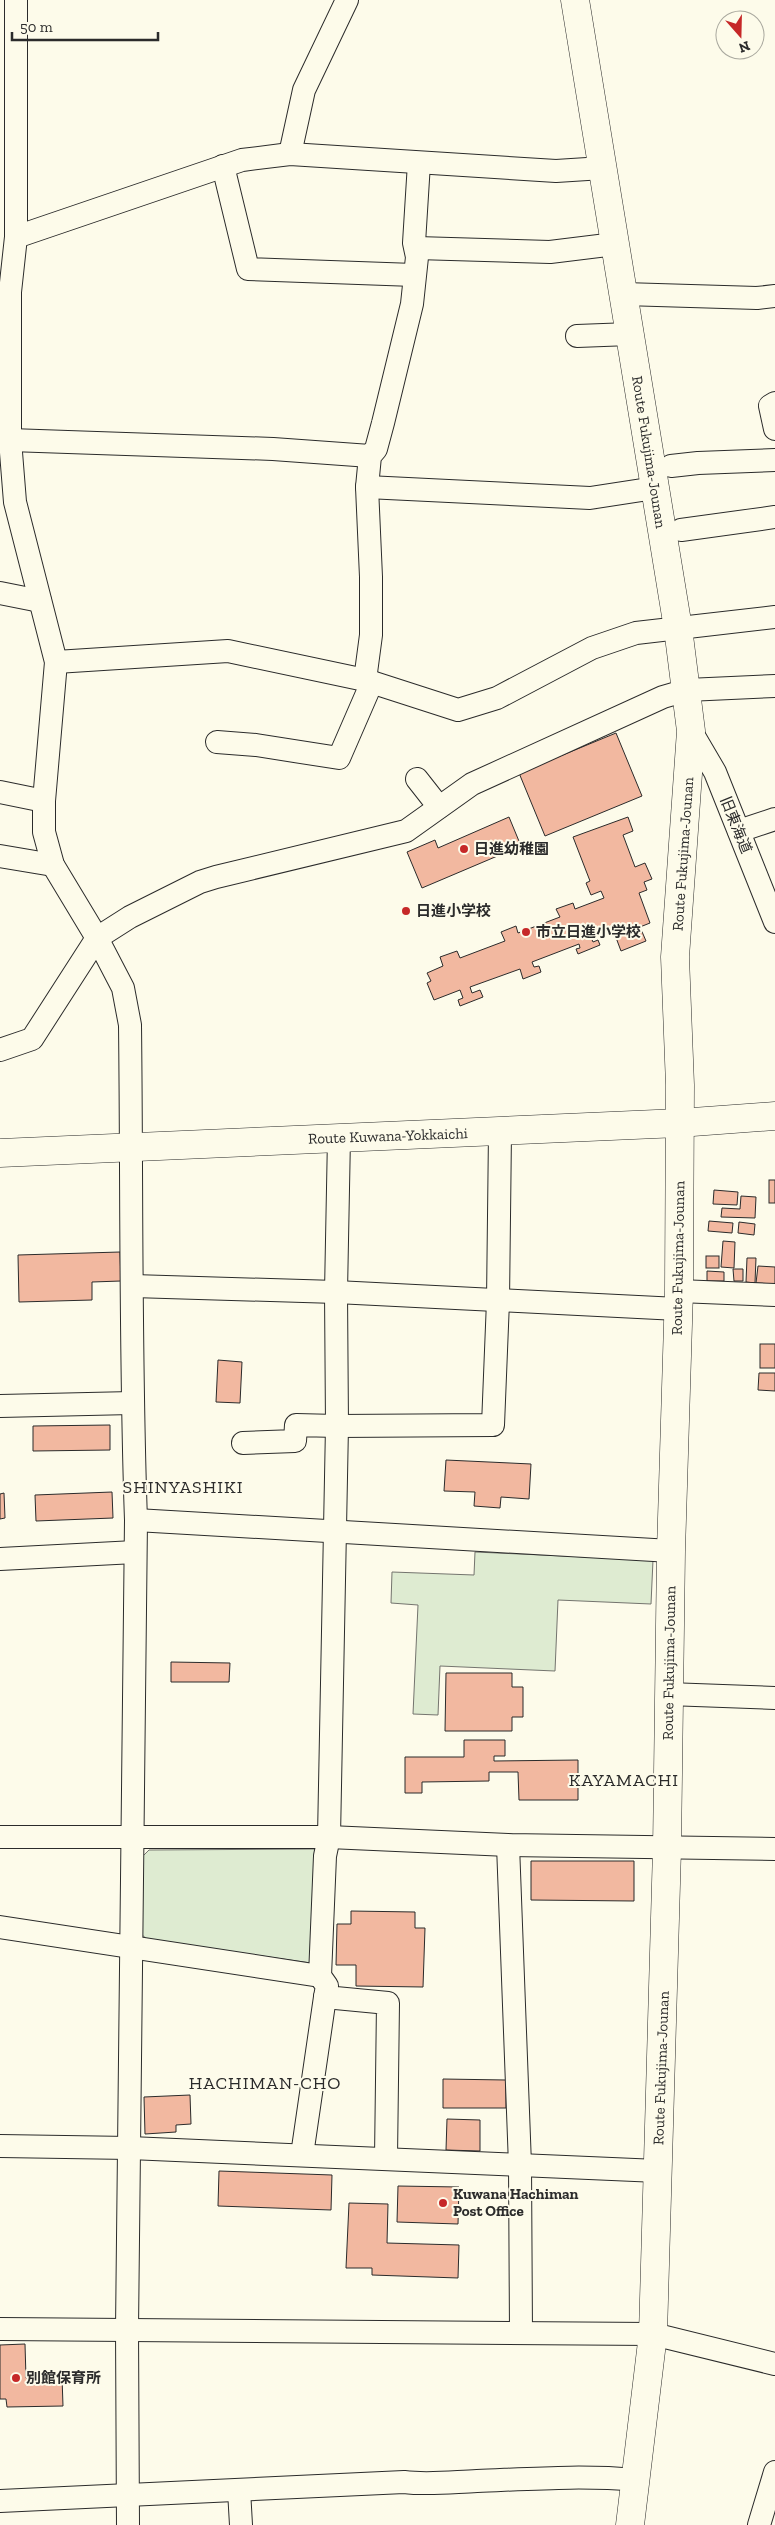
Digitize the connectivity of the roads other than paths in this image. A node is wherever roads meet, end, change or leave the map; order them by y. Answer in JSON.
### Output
{"nodes":[{"id":1,"x":16,"y":0,"type":"edge"},
{"id":2,"x":348,"y":0,"type":"edge"},
{"id":3,"x":575,"y":0,"type":"edge"},
{"id":4,"x":8,"y":135,"type":"edge"},
{"id":5,"x":290,"y":154,"type":"junction"},
{"id":6,"x":419,"y":163,"type":"junction"},
{"id":7,"x":224,"y":166,"type":"junction"},
{"id":8,"x":603,"y":168,"type":"junction"},
{"id":9,"x":16,"y":237,"type":"junction"},
{"id":10,"x":615,"y":244,"type":"junction"},
{"id":11,"x":417,"y":248,"type":"junction"},
{"id":12,"x":414,"y":275,"type":"junction"},
{"id":13,"x":5,"y":292,"type":"edge"},
{"id":14,"x":624,"y":294,"type":"junction"},
{"id":15,"x":775,"y":296,"type":"edge"},
{"id":16,"x":630,"y":334,"type":"junction"},
{"id":17,"x":577,"y":336,"type":"dead end"},
{"id":18,"x":775,"y":403,"type":"edge"},
{"id":19,"x":775,"y":429,"type":"edge"},
{"id":20,"x":10,"y":440,"type":"junction"},
{"id":21,"x":370,"y":456,"type":"junction"},
{"id":22,"x":775,"y":460,"type":"edge"},
{"id":23,"x":6,"y":462,"type":"edge"},
{"id":24,"x":671,"y":466,"type":"dead end"},
{"id":25,"x":367,"y":487,"type":"junction"},
{"id":26,"x":655,"y":488,"type":"junction"},
{"id":27,"x":775,"y":517,"type":"edge"},
{"id":28,"x":681,"y":530,"type":"dead end"},
{"id":29,"x":0,"y":593,"type":"edge"},
{"id":30,"x":40,"y":601,"type":"junction"},
{"id":31,"x":775,"y":617,"type":"edge"},
{"id":32,"x":678,"y":628,"type":"junction"},
{"id":33,"x":56,"y":662,"type":"junction"},
{"id":34,"x":368,"y":681,"type":"junction"},
{"id":35,"x":775,"y":686,"type":"edge"},
{"id":36,"x":687,"y":690,"type":"junction"},
{"id":37,"x":691,"y":731,"type":"junction"},
{"id":38,"x":217,"y":742,"type":"dead end"},
{"id":39,"x":417,"y":778,"type":"dead end"},
{"id":40,"x":0,"y":792,"type":"edge"},
{"id":41,"x":44,"y":801,"type":"junction"},
{"id":42,"x":440,"y":807,"type":"junction"},
{"id":43,"x":775,"y":819,"type":"edge"},
{"id":44,"x":739,"y":831,"type":"junction"},
{"id":45,"x":0,"y":856,"type":"edge"},
{"id":46,"x":53,"y":865,"type":"junction"},
{"id":47,"x":775,"y":922,"type":"edge"},
{"id":48,"x":97,"y":938,"type":"junction"},
{"id":49,"x":0,"y":1050,"type":"edge"},
{"id":50,"x":775,"y":1116,"type":"edge"},
{"id":51,"x":679,"y":1123,"type":"junction"},
{"id":52,"x":500,"y":1132,"type":"junction"},
{"id":53,"x":340,"y":1138,"type":"junction"},
{"id":54,"x":131,"y":1146,"type":"junction"},
{"id":55,"x":0,"y":1153,"type":"edge"},
{"id":56,"x":133,"y":1286,"type":"junction"},
{"id":57,"x":336,"y":1292,"type":"junction"},
{"id":58,"x":775,"y":1295,"type":"edge"},
{"id":59,"x":498,"y":1300,"type":"junction"},
{"id":60,"x":678,"y":1300,"type":"junction"},
{"id":61,"x":132,"y":1403,"type":"junction"},
{"id":62,"x":0,"y":1406,"type":"edge"},
{"id":63,"x":337,"y":1426,"type":"junction"},
{"id":64,"x":243,"y":1443,"type":"dead end"},
{"id":65,"x":136,"y":1520,"type":"junction"},
{"id":66,"x":334,"y":1531,"type":"junction"},
{"id":67,"x":671,"y":1551,"type":"junction"},
{"id":68,"x":135,"y":1552,"type":"junction"},
{"id":69,"x":0,"y":1559,"type":"edge"},
{"id":70,"x":668,"y":1694,"type":"junction"},
{"id":71,"x":775,"y":1698,"type":"edge"},
{"id":72,"x":134,"y":1836,"type":"junction"},
{"id":73,"x":0,"y":1837,"type":"edge"},
{"id":74,"x":329,"y":1837,"type":"junction"},
{"id":75,"x":508,"y":1845,"type":"junction"},
{"id":76,"x":668,"y":1848,"type":"junction"},
{"id":77,"x":775,"y":1849,"type":"edge"},
{"id":78,"x":0,"y":1927,"type":"edge"},
{"id":79,"x":131,"y":1946,"type":"junction"},
{"id":80,"x":320,"y":1976,"type":"junction"},
{"id":81,"x":326,"y":1997,"type":"junction"},
{"id":82,"x":0,"y":2146,"type":"edge"},
{"id":83,"x":130,"y":2148,"type":"junction"},
{"id":84,"x":302,"y":2155,"type":"junction"},
{"id":85,"x":386,"y":2158,"type":"junction"},
{"id":86,"x":520,"y":2166,"type":"junction"},
{"id":87,"x":658,"y":2171,"type":"junction"},
{"id":88,"x":0,"y":2328,"type":"edge"},
{"id":89,"x":127,"y":2329,"type":"junction"},
{"id":90,"x":521,"y":2333,"type":"junction"},
{"id":91,"x":653,"y":2334,"type":"junction"},
{"id":92,"x":775,"y":2364,"type":"edge"},
{"id":93,"x":775,"y":2472,"type":"edge"},
{"id":94,"x":635,"y":2480,"type":"junction"},
{"id":95,"x":239,"y":2490,"type":"junction"},
{"id":96,"x":128,"y":2495,"type":"junction"},
{"id":97,"x":0,"y":2501,"type":"edge"},
{"id":98,"x":765,"y":2520,"type":"edge"},
{"id":99,"x":128,"y":2525,"type":"edge"},
{"id":100,"x":241,"y":2525,"type":"edge"},
{"id":101,"x":630,"y":2525,"type":"edge"}],
"edges":[{"from":1,"to":4,"type":"street"},
{"from":2,"to":5,"type":"street"},
{"from":3,"to":8,"type":"main road","name":"Route Fukujima-Jounan"},
{"from":4,"to":9,"type":"street"},
{"from":5,"to":6,"type":"street"},
{"from":5,"to":7,"type":"street"},
{"from":6,"to":8,"type":"street"},
{"from":6,"to":11,"type":"street"},
{"from":7,"to":9,"type":"street"},
{"from":7,"to":12,"type":"street"},
{"from":8,"to":10,"type":"main road","name":"Route Fukujima-Jounan"},
{"from":9,"to":13,"type":"street"},
{"from":10,"to":11,"type":"street"},
{"from":10,"to":14,"type":"main road","name":"Route Fukujima-Jounan"},
{"from":11,"to":12,"type":"street"},
{"from":12,"to":21,"type":"street"},
{"from":13,"to":20,"type":"street"},
{"from":14,"to":15,"type":"street"},
{"from":14,"to":16,"type":"main road","name":"Route Fukujima-Jounan"},
{"from":16,"to":17,"type":"street"},
{"from":16,"to":26,"type":"main road","name":"Route Fukujima-Jounan"},
{"from":18,"to":19,"type":"street"},
{"from":20,"to":21,"type":"street"},
{"from":20,"to":23,"type":"street"},
{"from":21,"to":25,"type":"street"},
{"from":22,"to":24,"type":"street"},
{"from":23,"to":30,"type":"street"},
{"from":25,"to":26,"type":"street"},
{"from":25,"to":34,"type":"street"},
{"from":26,"to":32,"type":"main road","name":"Route Fukujima-Jounan"},
{"from":27,"to":28,"type":"street"},
{"from":29,"to":30,"type":"street"},
{"from":30,"to":33,"type":"street"},
{"from":31,"to":32,"type":"street"},
{"from":32,"to":34,"type":"street"},
{"from":32,"to":36,"type":"main road","name":"Route Fukujima-Jounan"},
{"from":33,"to":34,"type":"street"},
{"from":33,"to":41,"type":"street"},
{"from":34,"to":38,"type":"street"},
{"from":35,"to":36,"type":"street"},
{"from":36,"to":37,"type":"main road","name":"Route Fukujima-Jounan"},
{"from":36,"to":42,"type":"street"},
{"from":37,"to":44,"type":"street","name":"旧東海道"},
{"from":37,"to":51,"type":"main road","name":"Route Fukujima-Jounan"},
{"from":39,"to":42,"type":"street"},
{"from":40,"to":41,"type":"street"},
{"from":41,"to":46,"type":"street"},
{"from":42,"to":48,"type":"street"},
{"from":43,"to":44,"type":"street"},
{"from":44,"to":47,"type":"street","name":"旧東海道"},
{"from":45,"to":46,"type":"street"},
{"from":46,"to":48,"type":"street"},
{"from":48,"to":49,"type":"street"},
{"from":48,"to":54,"type":"street"},
{"from":50,"to":51,"type":"main road","name":"Route Kuwana-Yokkaichi"},
{"from":51,"to":52,"type":"main road","name":"Route Kuwana-Yokkaichi"},
{"from":51,"to":60,"type":"main road","name":"Route Fukujima-Jounan"},
{"from":52,"to":53,"type":"main road","name":"Route Kuwana-Yokkaichi"},
{"from":52,"to":59,"type":"street"},
{"from":53,"to":54,"type":"main road","name":"Route Kuwana-Yokkaichi"},
{"from":53,"to":57,"type":"street"},
{"from":54,"to":55,"type":"main road","name":"Route Kuwana-Yokkaichi"},
{"from":54,"to":56,"type":"street"},
{"from":56,"to":57,"type":"street"},
{"from":56,"to":61,"type":"street"},
{"from":57,"to":59,"type":"street"},
{"from":57,"to":63,"type":"street"},
{"from":58,"to":60,"type":"street"},
{"from":59,"to":60,"type":"street"},
{"from":59,"to":63,"type":"street"},
{"from":60,"to":67,"type":"main road","name":"Route Fukujima-Jounan"},
{"from":61,"to":62,"type":"street"},
{"from":61,"to":65,"type":"street"},
{"from":63,"to":64,"type":"street"},
{"from":63,"to":66,"type":"street"},
{"from":65,"to":66,"type":"street"},
{"from":65,"to":68,"type":"street"},
{"from":66,"to":67,"type":"street"},
{"from":66,"to":74,"type":"street"},
{"from":67,"to":70,"type":"main road","name":"Route Fukujima-Jounan"},
{"from":68,"to":69,"type":"street"},
{"from":68,"to":72,"type":"street"},
{"from":70,"to":71,"type":"street"},
{"from":70,"to":76,"type":"main road","name":"Route Fukujima-Jounan"},
{"from":72,"to":73,"type":"street"},
{"from":72,"to":74,"type":"street"},
{"from":72,"to":79,"type":"street"},
{"from":74,"to":75,"type":"street"},
{"from":74,"to":80,"type":"street"},
{"from":75,"to":76,"type":"street"},
{"from":75,"to":86,"type":"street"},
{"from":76,"to":77,"type":"street"},
{"from":76,"to":87,"type":"main road","name":"Route Fukujima-Jounan"},
{"from":78,"to":79,"type":"street"},
{"from":79,"to":80,"type":"street"},
{"from":79,"to":83,"type":"street"},
{"from":80,"to":81,"type":"street"},
{"from":81,"to":84,"type":"street"},
{"from":81,"to":85,"type":"street"},
{"from":82,"to":83,"type":"street"},
{"from":83,"to":84,"type":"street"},
{"from":83,"to":89,"type":"street"},
{"from":84,"to":85,"type":"street"},
{"from":85,"to":86,"type":"street"},
{"from":86,"to":87,"type":"street"},
{"from":86,"to":90,"type":"street"},
{"from":87,"to":91,"type":"main road","name":"Route Fukujima-Jounan"},
{"from":88,"to":89,"type":"street"},
{"from":89,"to":90,"type":"street"},
{"from":89,"to":96,"type":"street"},
{"from":90,"to":91,"type":"street"},
{"from":91,"to":92,"type":"street"},
{"from":91,"to":94,"type":"main road","name":"Route Fukujima-Jounan"},
{"from":93,"to":98,"type":"street"},
{"from":94,"to":95,"type":"street"},
{"from":94,"to":101,"type":"main road","name":"Route Fukujima-Jounan"},
{"from":95,"to":96,"type":"street"},
{"from":95,"to":100,"type":"street"},
{"from":96,"to":97,"type":"street"},
{"from":96,"to":99,"type":"street"}]}
